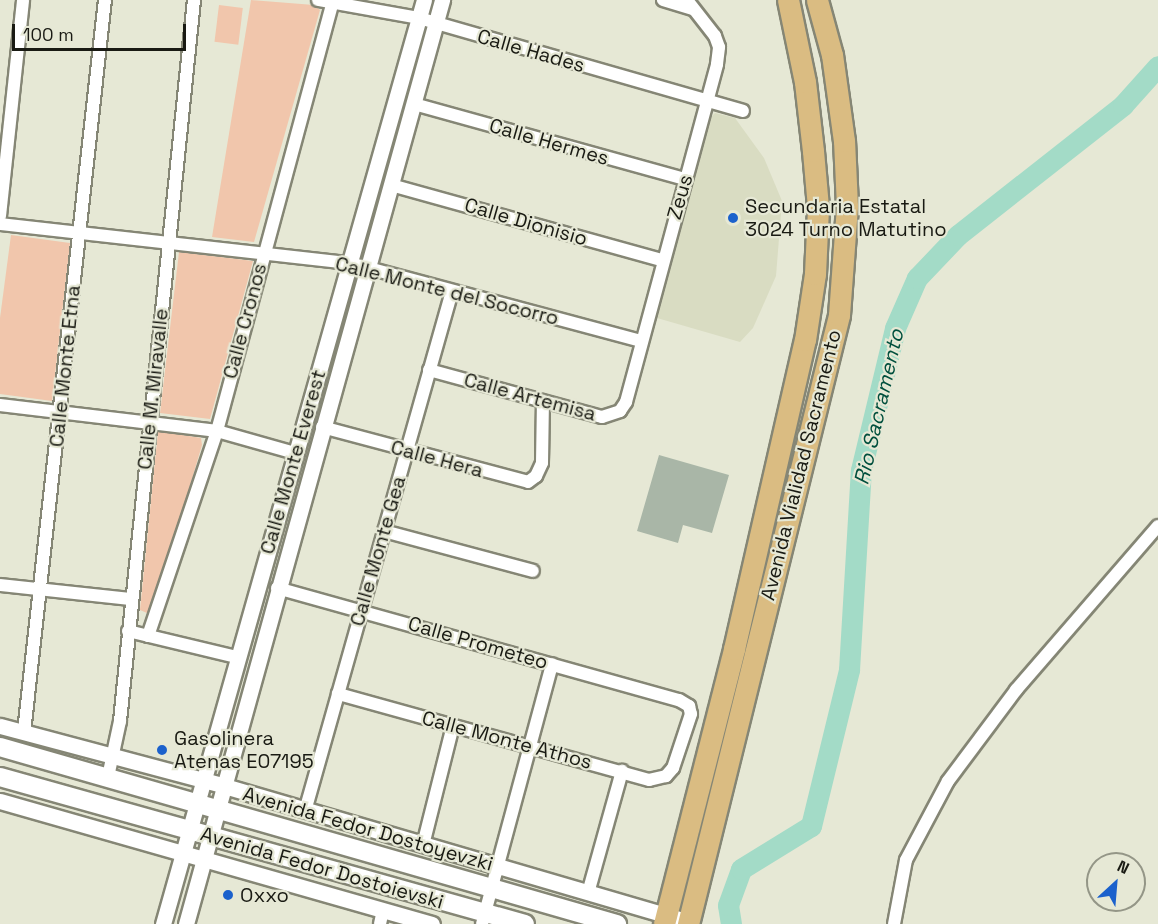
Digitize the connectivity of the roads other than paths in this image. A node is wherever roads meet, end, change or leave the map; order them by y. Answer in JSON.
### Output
{"nodes":[{"id":1,"x":23,"y":0,"type":"edge"},
{"id":2,"x":105,"y":0,"type":"edge"},
{"id":3,"x":194,"y":0,"type":"edge"},
{"id":4,"x":318,"y":0,"type":"edge"},
{"id":5,"x":424,"y":0,"type":"edge"},
{"id":6,"x":442,"y":0,"type":"edge"},
{"id":7,"x":663,"y":0,"type":"edge"},
{"id":8,"x":788,"y":0,"type":"edge"},
{"id":9,"x":817,"y":0,"type":"edge"},
{"id":10,"x":333,"y":2,"type":"junction"},
{"id":11,"x":690,"y":4,"type":"edge"},
{"id":12,"x":419,"y":18,"type":"junction"},
{"id":13,"x":435,"y":23,"type":"junction"},
{"id":14,"x":707,"y":101,"type":"junction"},
{"id":15,"x":414,"y":104,"type":"junction"},
{"id":16,"x":743,"y":111,"type":"dead end"},
{"id":17,"x":684,"y":179,"type":"junction"},
{"id":18,"x":391,"y":184,"type":"junction"},
{"id":19,"x":0,"y":216,"type":"edge"},
{"id":20,"x":0,"y":224,"type":"edge"},
{"id":21,"x":79,"y":233,"type":"junction"},
{"id":22,"x":169,"y":241,"type":"junction"},
{"id":23,"x":263,"y":252,"type":"junction"},
{"id":24,"x":662,"y":260,"type":"junction"},
{"id":25,"x":350,"y":263,"type":"junction"},
{"id":26,"x":367,"y":266,"type":"junction"},
{"id":27,"x":452,"y":291,"type":"junction"},
{"id":28,"x":642,"y":341,"type":"junction"},
{"id":29,"x":429,"y":370,"type":"junction"},
{"id":30,"x":543,"y":402,"type":"junction"},
{"id":31,"x":626,"y":402,"type":"joint"},
{"id":32,"x":0,"y":405,"type":"edge"},
{"id":33,"x":59,"y":413,"type":"junction"},
{"id":34,"x":150,"y":423,"type":"junction"},
{"id":35,"x":322,"y":427,"type":"junction"},
{"id":36,"x":217,"y":431,"type":"junction"},
{"id":37,"x":407,"y":451,"type":"junction"},
{"id":38,"x":296,"y":453,"type":"junction"},
{"id":39,"x":1158,"y":526,"type":"edge"},
{"id":40,"x":384,"y":531,"type":"junction"},
{"id":41,"x":533,"y":571,"type":"dead end"},
{"id":42,"x":0,"y":585,"type":"edge"},
{"id":43,"x":277,"y":588,"type":"junction"},
{"id":44,"x":40,"y":590,"type":"junction"},
{"id":45,"x":131,"y":599,"type":"junction"},
{"id":46,"x":362,"y":611,"type":"junction"},
{"id":47,"x":128,"y":632,"type":"junction"},
{"id":48,"x":148,"y":636,"type":"junction"},
{"id":49,"x":236,"y":657,"type":"junction"},
{"id":50,"x":552,"y":664,"type":"junction"},
{"id":51,"x":338,"y":694,"type":"junction"},
{"id":52,"x":0,"y":726,"type":"edge"},
{"id":53,"x":453,"y":726,"type":"junction"},
{"id":54,"x":24,"y":732,"type":"junction"},
{"id":55,"x":0,"y":747,"type":"edge"},
{"id":56,"x":529,"y":747,"type":"junction"},
{"id":57,"x":114,"y":756,"type":"junction"},
{"id":58,"x":157,"y":768,"type":"junction"},
{"id":59,"x":673,"y":768,"type":"joint"},
{"id":60,"x":622,"y":771,"type":"junction"},
{"id":61,"x":0,"y":777,"type":"edge"},
{"id":62,"x":108,"y":777,"type":"junction"},
{"id":63,"x":203,"y":781,"type":"junction"},
{"id":64,"x":221,"y":785,"type":"junction"},
{"id":65,"x":151,"y":789,"type":"junction"},
{"id":66,"x":50,"y":790,"type":"junction"},
{"id":67,"x":0,"y":801,"type":"edge"},
{"id":68,"x":196,"y":803,"type":"junction"},
{"id":69,"x":97,"y":804,"type":"junction"},
{"id":70,"x":216,"y":809,"type":"junction"},
{"id":71,"x":305,"y":811,"type":"junction"},
{"id":72,"x":136,"y":815,"type":"junction"},
{"id":73,"x":105,"y":830,"type":"junction"},
{"id":74,"x":188,"y":830,"type":"junction"},
{"id":75,"x":210,"y":835,"type":"junction"},
{"id":76,"x":156,"y":844,"type":"junction"},
{"id":77,"x":423,"y":845,"type":"junction"},
{"id":78,"x":183,"y":852,"type":"junction"},
{"id":79,"x":204,"y":859,"type":"junction"},
{"id":80,"x":496,"y":866,"type":"junction"},
{"id":81,"x":491,"y":887,"type":"junction"},
{"id":82,"x":588,"y":893,"type":"junction"},
{"id":83,"x":382,"y":917,"type":"edge"},
{"id":84,"x":483,"y":919,"type":"edge"},
{"id":85,"x":665,"y":920,"type":"edge"},
{"id":86,"x":688,"y":923,"type":"edge"},
{"id":87,"x":163,"y":924,"type":"edge"},
{"id":88,"x":186,"y":924,"type":"edge"},
{"id":89,"x":432,"y":924,"type":"edge"},
{"id":90,"x":525,"y":924,"type":"edge"},
{"id":91,"x":617,"y":924,"type":"edge"},
{"id":92,"x":894,"y":924,"type":"edge"}],
"edges":[{"from":1,"to":19,"type":"street"},
{"from":2,"to":21,"type":"street","name":"Calle Monte Etna"},
{"from":3,"to":22,"type":"street","name":"Calle M. Miravalle"},
{"from":4,"to":10,"type":"street","name":"Calle Hades"},
{"from":5,"to":12,"type":"street","name":"Calle Monte Everest"},
{"from":6,"to":13,"type":"street","name":"Calle Monte Everest"},
{"from":7,"to":11,"type":"street"},
{"from":8,"to":85,"type":"highway","name":"Avenida Vialidad Sacramento"},
{"from":9,"to":86,"type":"highway","name":"Avenida Vialidad Sacramento"},
{"from":10,"to":12,"type":"street","name":"Calle Hades"},
{"from":10,"to":23,"type":"street","name":"Calle Cronos"},
{"from":11,"to":14,"type":"street","name":"Zeus"},
{"from":12,"to":13,"type":"street","name":"Calle Hades"},
{"from":12,"to":25,"type":"street","name":"Calle Monte Everest"},
{"from":13,"to":14,"type":"street","name":"Calle Hades"},
{"from":13,"to":15,"type":"street","name":"Calle Monte Everest"},
{"from":14,"to":16,"type":"street","name":"Calle Hades"},
{"from":14,"to":17,"type":"street","name":"Zeus"},
{"from":15,"to":17,"type":"street","name":"Calle Hermes"},
{"from":15,"to":18,"type":"street","name":"Calle Monte Everest"},
{"from":17,"to":24,"type":"street","name":"Zeus"},
{"from":18,"to":24,"type":"street","name":"Calle Dionisio"},
{"from":18,"to":26,"type":"street","name":"Calle Monte Everest"},
{"from":20,"to":21,"type":"street","name":"Calle Monte del Socorro"},
{"from":21,"to":22,"type":"street","name":"Calle Monte del Socorro"},
{"from":21,"to":33,"type":"street","name":"Calle Monte Etna"},
{"from":22,"to":23,"type":"street","name":"Calle Monte del Socorro"},
{"from":22,"to":34,"type":"street","name":"Calle M. Miravalle"},
{"from":23,"to":25,"type":"street","name":"Calle Monte del Socorro"},
{"from":23,"to":36,"type":"street","name":"Calle Cronos"},
{"from":24,"to":28,"type":"street","name":"Zeus"},
{"from":25,"to":26,"type":"street","name":"Calle Monte del Socorro"},
{"from":25,"to":38,"type":"street","name":"Calle Monte Everest"},
{"from":26,"to":27,"type":"street","name":"Calle Monte del Socorro"},
{"from":26,"to":35,"type":"street","name":"Calle Monte Everest"},
{"from":27,"to":28,"type":"street","name":"Calle Monte del Socorro"},
{"from":27,"to":29,"type":"street","name":"Calle Monte Gea"},
{"from":28,"to":31,"type":"street","name":"Zeus"},
{"from":29,"to":30,"type":"street","name":"Calle Artemisa"},
{"from":29,"to":37,"type":"street","name":"Calle Monte Gea"},
{"from":30,"to":31,"type":"street","name":"Calle Artemisa"},
{"from":30,"to":37,"type":"street","name":"Calle Hera"},
{"from":32,"to":33,"type":"street"},
{"from":33,"to":34,"type":"street"},
{"from":33,"to":44,"type":"street","name":"Calle Monte Etna"},
{"from":34,"to":36,"type":"street"},
{"from":34,"to":45,"type":"street","name":"Calle M. Miravalle"},
{"from":35,"to":37,"type":"street","name":"Calle Hera"},
{"from":35,"to":43,"type":"street","name":"Calle Monte Everest"},
{"from":36,"to":38,"type":"street"},
{"from":36,"to":48,"type":"street","name":"Calle Cronos"},
{"from":37,"to":40,"type":"street","name":"Calle Monte Gea"},
{"from":38,"to":49,"type":"street","name":"Calle Monte Everest"},
{"from":39,"to":92,"type":"street"},
{"from":40,"to":41,"type":"street"},
{"from":40,"to":46,"type":"street","name":"Calle Monte Gea"},
{"from":42,"to":44,"type":"street"},
{"from":43,"to":46,"type":"street","name":"Calle Prometeo"},
{"from":43,"to":64,"type":"street","name":"Calle Monte Everest"},
{"from":44,"to":45,"type":"street"},
{"from":44,"to":54,"type":"street","name":"Calle Monte Etna"},
{"from":45,"to":47,"type":"street","name":"Calle M. Miravalle"},
{"from":46,"to":50,"type":"street","name":"Calle Prometeo"},
{"from":46,"to":51,"type":"street","name":"Calle Monte Gea"},
{"from":47,"to":48,"type":"street"},
{"from":47,"to":57,"type":"street","name":"Calle M. Miravalle"},
{"from":48,"to":49,"type":"street"},
{"from":49,"to":63,"type":"street","name":"Calle Monte Everest"},
{"from":50,"to":56,"type":"street"},
{"from":50,"to":59,"type":"street","name":"Calle Prometeo"},
{"from":51,"to":53,"type":"street","name":"Calle Monte Athos"},
{"from":51,"to":71,"type":"street","name":"Calle Monte Gea"},
{"from":52,"to":54,"type":"street","name":"Avenida Fedor Dostoyevzki"},
{"from":53,"to":56,"type":"street","name":"Calle Monte Athos"},
{"from":53,"to":77,"type":"street"},
{"from":54,"to":57,"type":"street","name":"Avenida Fedor Dostoyevzki"},
{"from":55,"to":62,"type":"main road","name":"Avenida Fedor Dostoyevzki"},
{"from":56,"to":60,"type":"street","name":"Calle Monte Athos"},
{"from":56,"to":80,"type":"street"},
{"from":57,"to":58,"type":"street","name":"Avenida Fedor Dostoyevzki"},
{"from":57,"to":62,"type":"street","name":"Calle M. Miravalle"},
{"from":58,"to":63,"type":"street","name":"Avenida Fedor Dostoyevzki"},
{"from":58,"to":65,"type":"street"},
{"from":59,"to":60,"type":"street","name":"Calle Monte Athos"},
{"from":60,"to":82,"type":"street"},
{"from":61,"to":66,"type":"main road"},
{"from":62,"to":65,"type":"main road","name":"Avenida Fedor Dostoyevzki"},
{"from":62,"to":66,"type":"main road"},
{"from":63,"to":64,"type":"street","name":"Avenida Fedor Dostoyevzki"},
{"from":63,"to":68,"type":"street","name":"Calle Monte Everest"},
{"from":64,"to":70,"type":"street","name":"Calle Monte Everest"},
{"from":64,"to":71,"type":"street","name":"Avenida Fedor Dostoyevzki"},
{"from":65,"to":68,"type":"main road","name":"Avenida Fedor Dostoyevzki"},
{"from":66,"to":69,"type":"main road"},
{"from":67,"to":73,"type":"street"},
{"from":68,"to":70,"type":"main road","name":"Avenida Fedor Dostoyevzki"},
{"from":68,"to":74,"type":"street","name":"Calle Monte Everest"},
{"from":69,"to":72,"type":"main road"},
{"from":69,"to":73,"type":"street"},
{"from":70,"to":75,"type":"street","name":"Calle Monte Everest"},
{"from":70,"to":81,"type":"main road","name":"Avenida Fedor Dostoyevzki"},
{"from":71,"to":77,"type":"street","name":"Avenida Fedor Dostoyevzki"},
{"from":72,"to":74,"type":"main road"},
{"from":72,"to":76,"type":"street"},
{"from":73,"to":76,"type":"street"},
{"from":74,"to":75,"type":"main road","name":"Avenida Fedor Dostoievski"},
{"from":74,"to":78,"type":"street","name":"Calle Monte Everest"},
{"from":75,"to":79,"type":"street","name":"Calle Monte Everest"},
{"from":75,"to":84,"type":"main road","name":"Avenida Fedor Dostoievski"},
{"from":76,"to":78,"type":"street"},
{"from":77,"to":80,"type":"street","name":"Avenida Fedor Dostoyevzki"},
{"from":78,"to":79,"type":"street"},
{"from":78,"to":87,"type":"street","name":"Calle Monte Everest"},
{"from":79,"to":83,"type":"street"},
{"from":79,"to":88,"type":"street","name":"Calle Monte Everest"},
{"from":80,"to":81,"type":"street"},
{"from":80,"to":82,"type":"street","name":"Avenida Fedor Dostoyevzki"},
{"from":81,"to":84,"type":"street"},
{"from":81,"to":91,"type":"main road","name":"Avenida Fedor Dostoyevzki"},
{"from":82,"to":85,"type":"street","name":"Avenida Fedor Dostoyevzki"},
{"from":83,"to":89,"type":"street"},
{"from":84,"to":90,"type":"main road","name":"Avenida Fedor Dostoievski"},
{"from":85,"to":86,"type":"street"}]}
